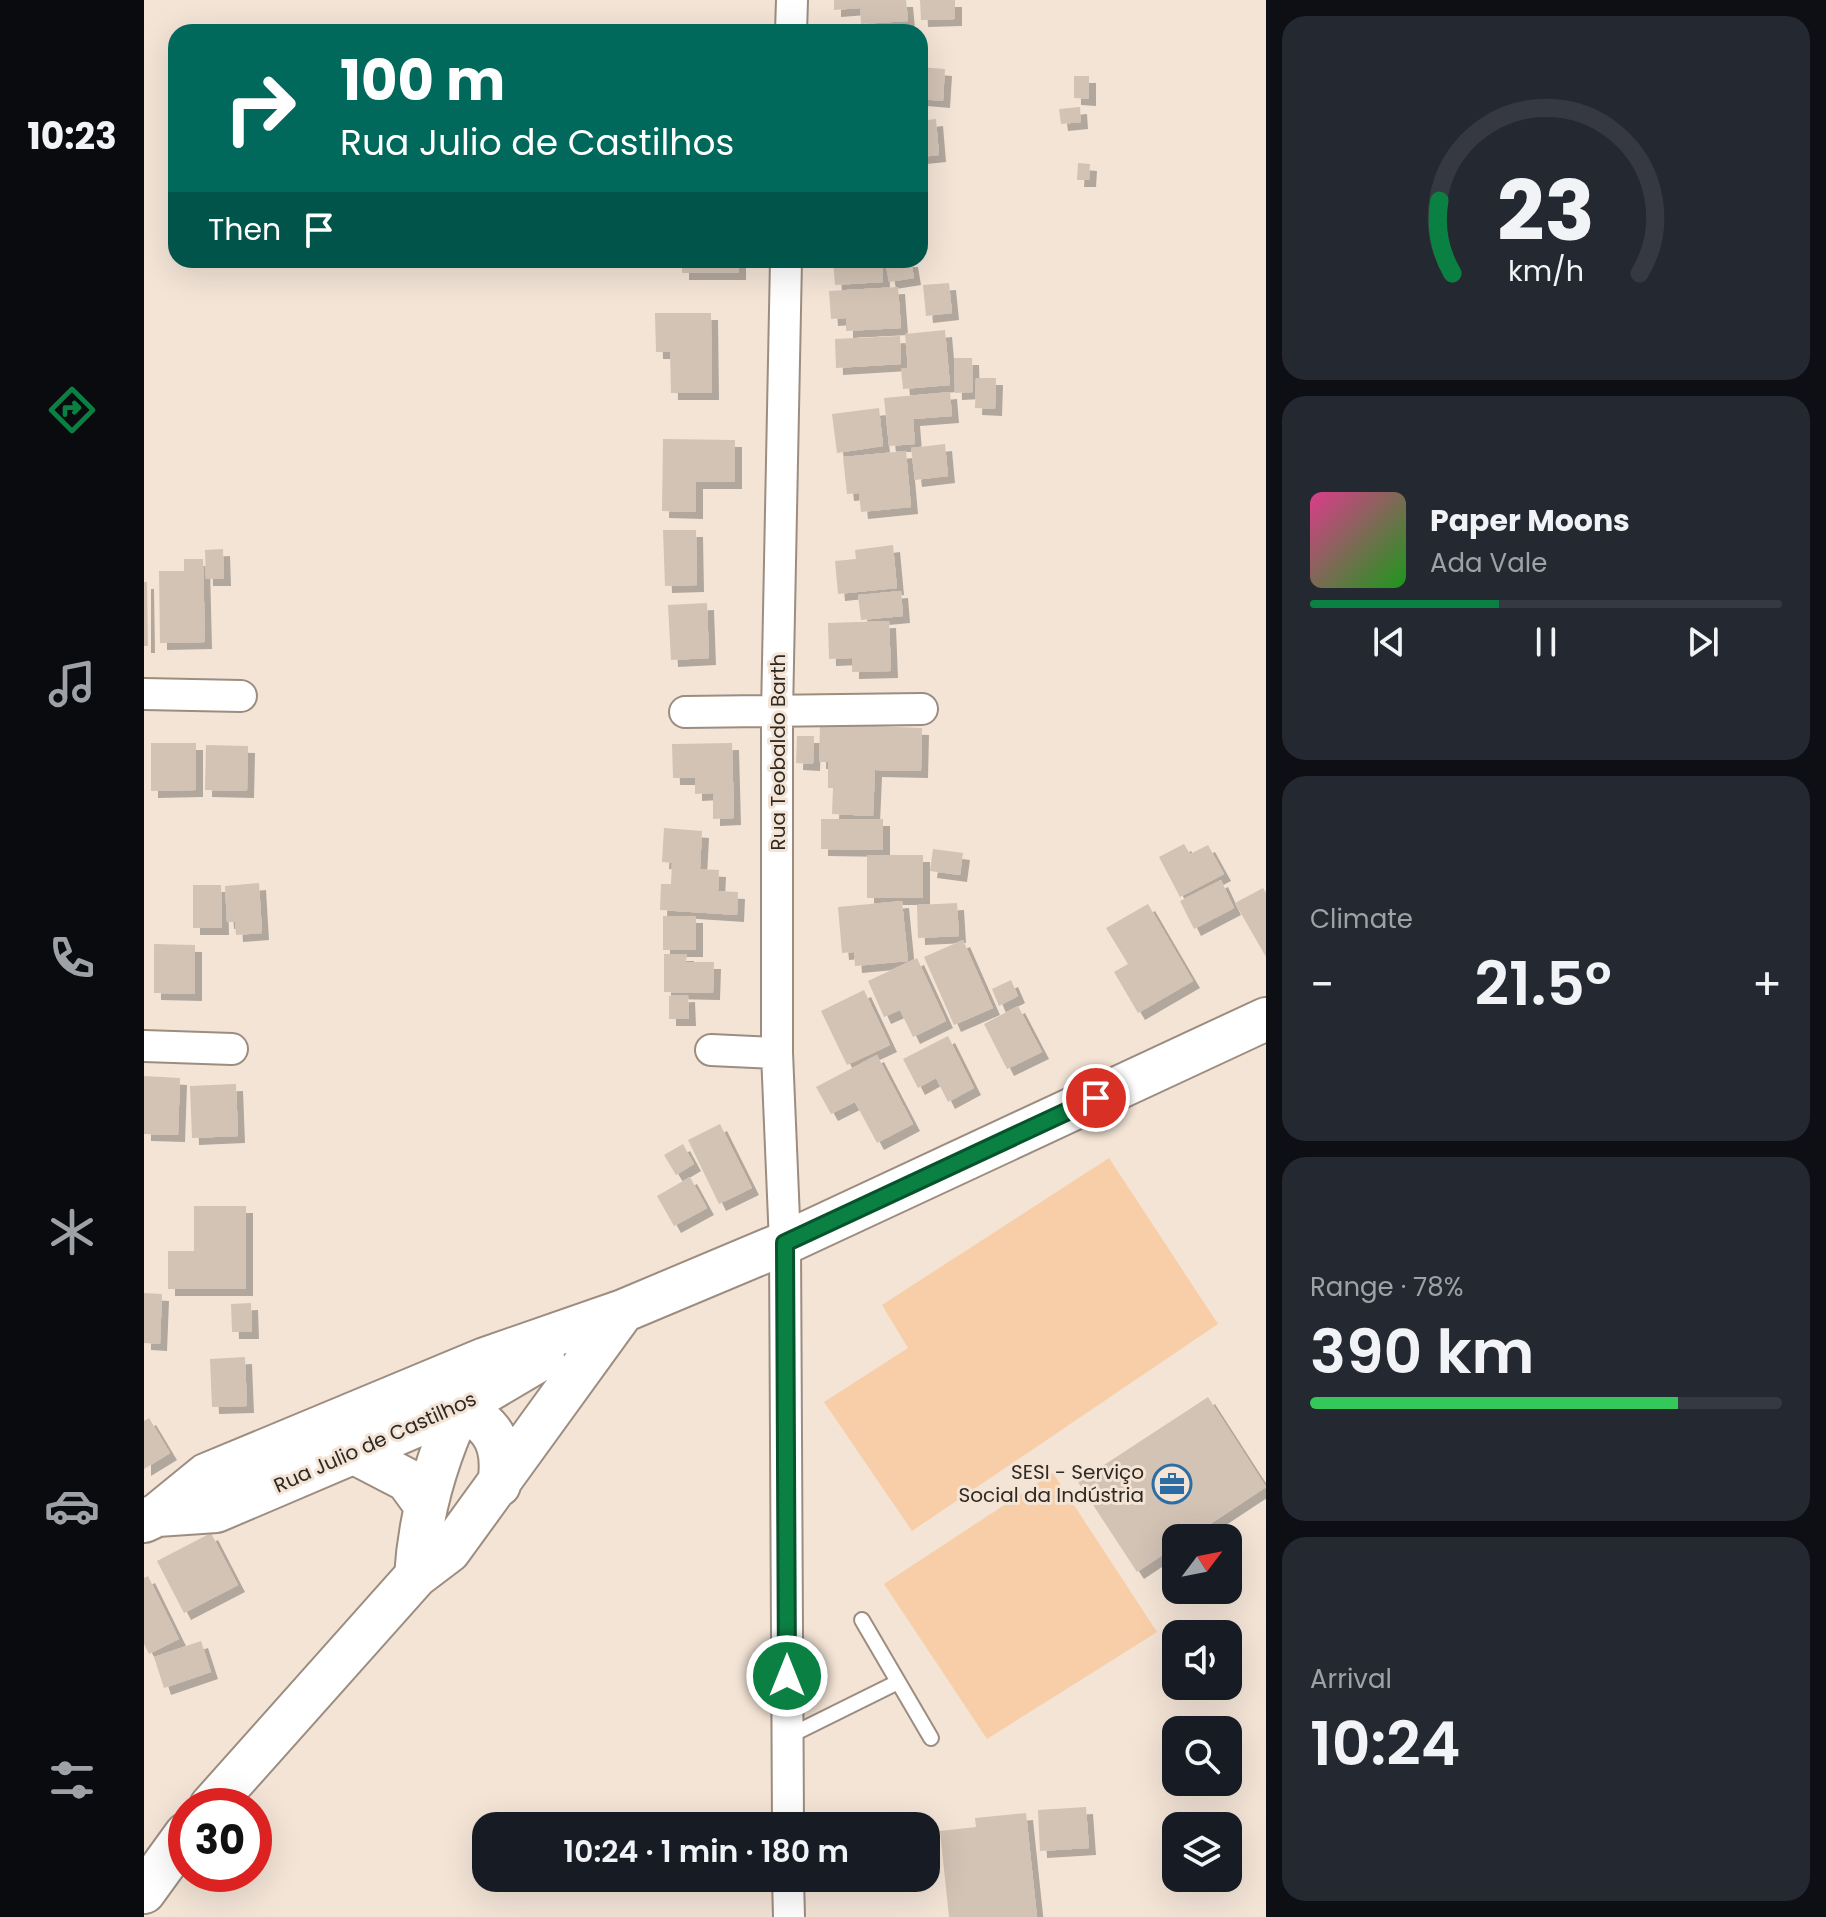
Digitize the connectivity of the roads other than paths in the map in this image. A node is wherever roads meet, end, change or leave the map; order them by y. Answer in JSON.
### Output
{"nodes":[{"id":1,"x":792,"y":0,"type":"edge"},
{"id":2,"x":791,"y":24,"type":"edge"},
{"id":3,"x":786,"y":268,"type":"edge"},
{"id":4,"x":144,"y":694,"type":"edge"},
{"id":5,"x":241,"y":696,"type":"dead end"},
{"id":6,"x":922,"y":709,"type":"dead end"},
{"id":7,"x":685,"y":712,"type":"dead end"},
{"id":8,"x":777,"y":713,"type":"junction"},
{"id":9,"x":1266,"y":1019,"type":"edge"},
{"id":10,"x":144,"y":1046,"type":"edge"},
{"id":11,"x":232,"y":1049,"type":"dead end"},
{"id":12,"x":711,"y":1050,"type":"dead end"},
{"id":13,"x":777,"y":1053,"type":"junction"},
{"id":14,"x":785,"y":1243,"type":"junction"},
{"id":15,"x":623,"y":1311,"type":"junction"},
{"id":16,"x":485,"y":1359,"type":"junction"},
{"id":17,"x":422,"y":1386,"type":"junction"},
{"id":18,"x":460,"y":1407,"type":"junction"},
{"id":19,"x":355,"y":1453,"type":"junction"},
{"id":20,"x":499,"y":1485,"type":"junction"},
{"id":21,"x":426,"y":1506,"type":"junction"},
{"id":22,"x":150,"y":1518,"type":"edge"},
{"id":23,"x":416,"y":1576,"type":"junction"},
{"id":24,"x":862,"y":1620,"type":"dead end"},
{"id":25,"x":898,"y":1682,"type":"junction"},
{"id":26,"x":787,"y":1738,"type":"junction"},
{"id":27,"x":931,"y":1738,"type":"dead end"},
{"id":28,"x":227,"y":1788,"type":"edge"},
{"id":29,"x":788,"y":1812,"type":"edge"},
{"id":30,"x":168,"y":1859,"type":"edge"},
{"id":31,"x":144,"y":1892,"type":"edge"},
{"id":32,"x":788,"y":1892,"type":"edge"},
{"id":33,"x":789,"y":1917,"type":"edge"}],
"edges":[{"from":1,"to":2,"type":"street"},
{"from":3,"to":8,"type":"street","name":"Rua Teobaldo Barth"},
{"from":4,"to":5,"type":"street"},
{"from":6,"to":8,"type":"street"},
{"from":7,"to":8,"type":"street"},
{"from":8,"to":13,"type":"street","name":"Rua Teobaldo Barth"},
{"from":9,"to":14,"type":"main road","name":"Rua Julio de Castilhos"},
{"from":10,"to":11,"type":"street"},
{"from":12,"to":13,"type":"street"},
{"from":13,"to":14,"type":"street","name":"Rua Teobaldo Barth"},
{"from":14,"to":15,"type":"main road","name":"Rua Julio de Castilhos"},
{"from":14,"to":26,"type":"street","name":"Rua Teobaldo Barth"},
{"from":15,"to":16,"type":"main road","name":"Rua Julio de Castilhos"},
{"from":15,"to":18,"type":"main road","name":"Rua Julio de Castilhos"},
{"from":15,"to":20,"type":"main road"},
{"from":16,"to":17,"type":"main road","name":"Rua Julio de Castilhos"},
{"from":16,"to":18,"type":"main road"},
{"from":17,"to":18,"type":"main road"},
{"from":17,"to":22,"type":"main road","name":"Rua Julio de Castilhos"},
{"from":18,"to":19,"type":"main road","name":"Rua Julio de Castilhos"},
{"from":18,"to":20,"type":"main road"},
{"from":18,"to":21,"type":"main road"},
{"from":19,"to":21,"type":"main road"},
{"from":19,"to":22,"type":"main road","name":"Rua Julio de Castilhos"},
{"from":20,"to":23,"type":"main road"},
{"from":21,"to":23,"type":"main road"},
{"from":23,"to":28,"type":"main road"},
{"from":24,"to":25,"type":"lane"},
{"from":25,"to":26,"type":"lane"},
{"from":25,"to":27,"type":"lane"},
{"from":26,"to":29,"type":"street","name":"Rua Teobaldo Barth"},
{"from":30,"to":31,"type":"main road"},
{"from":32,"to":33,"type":"street"}]}
